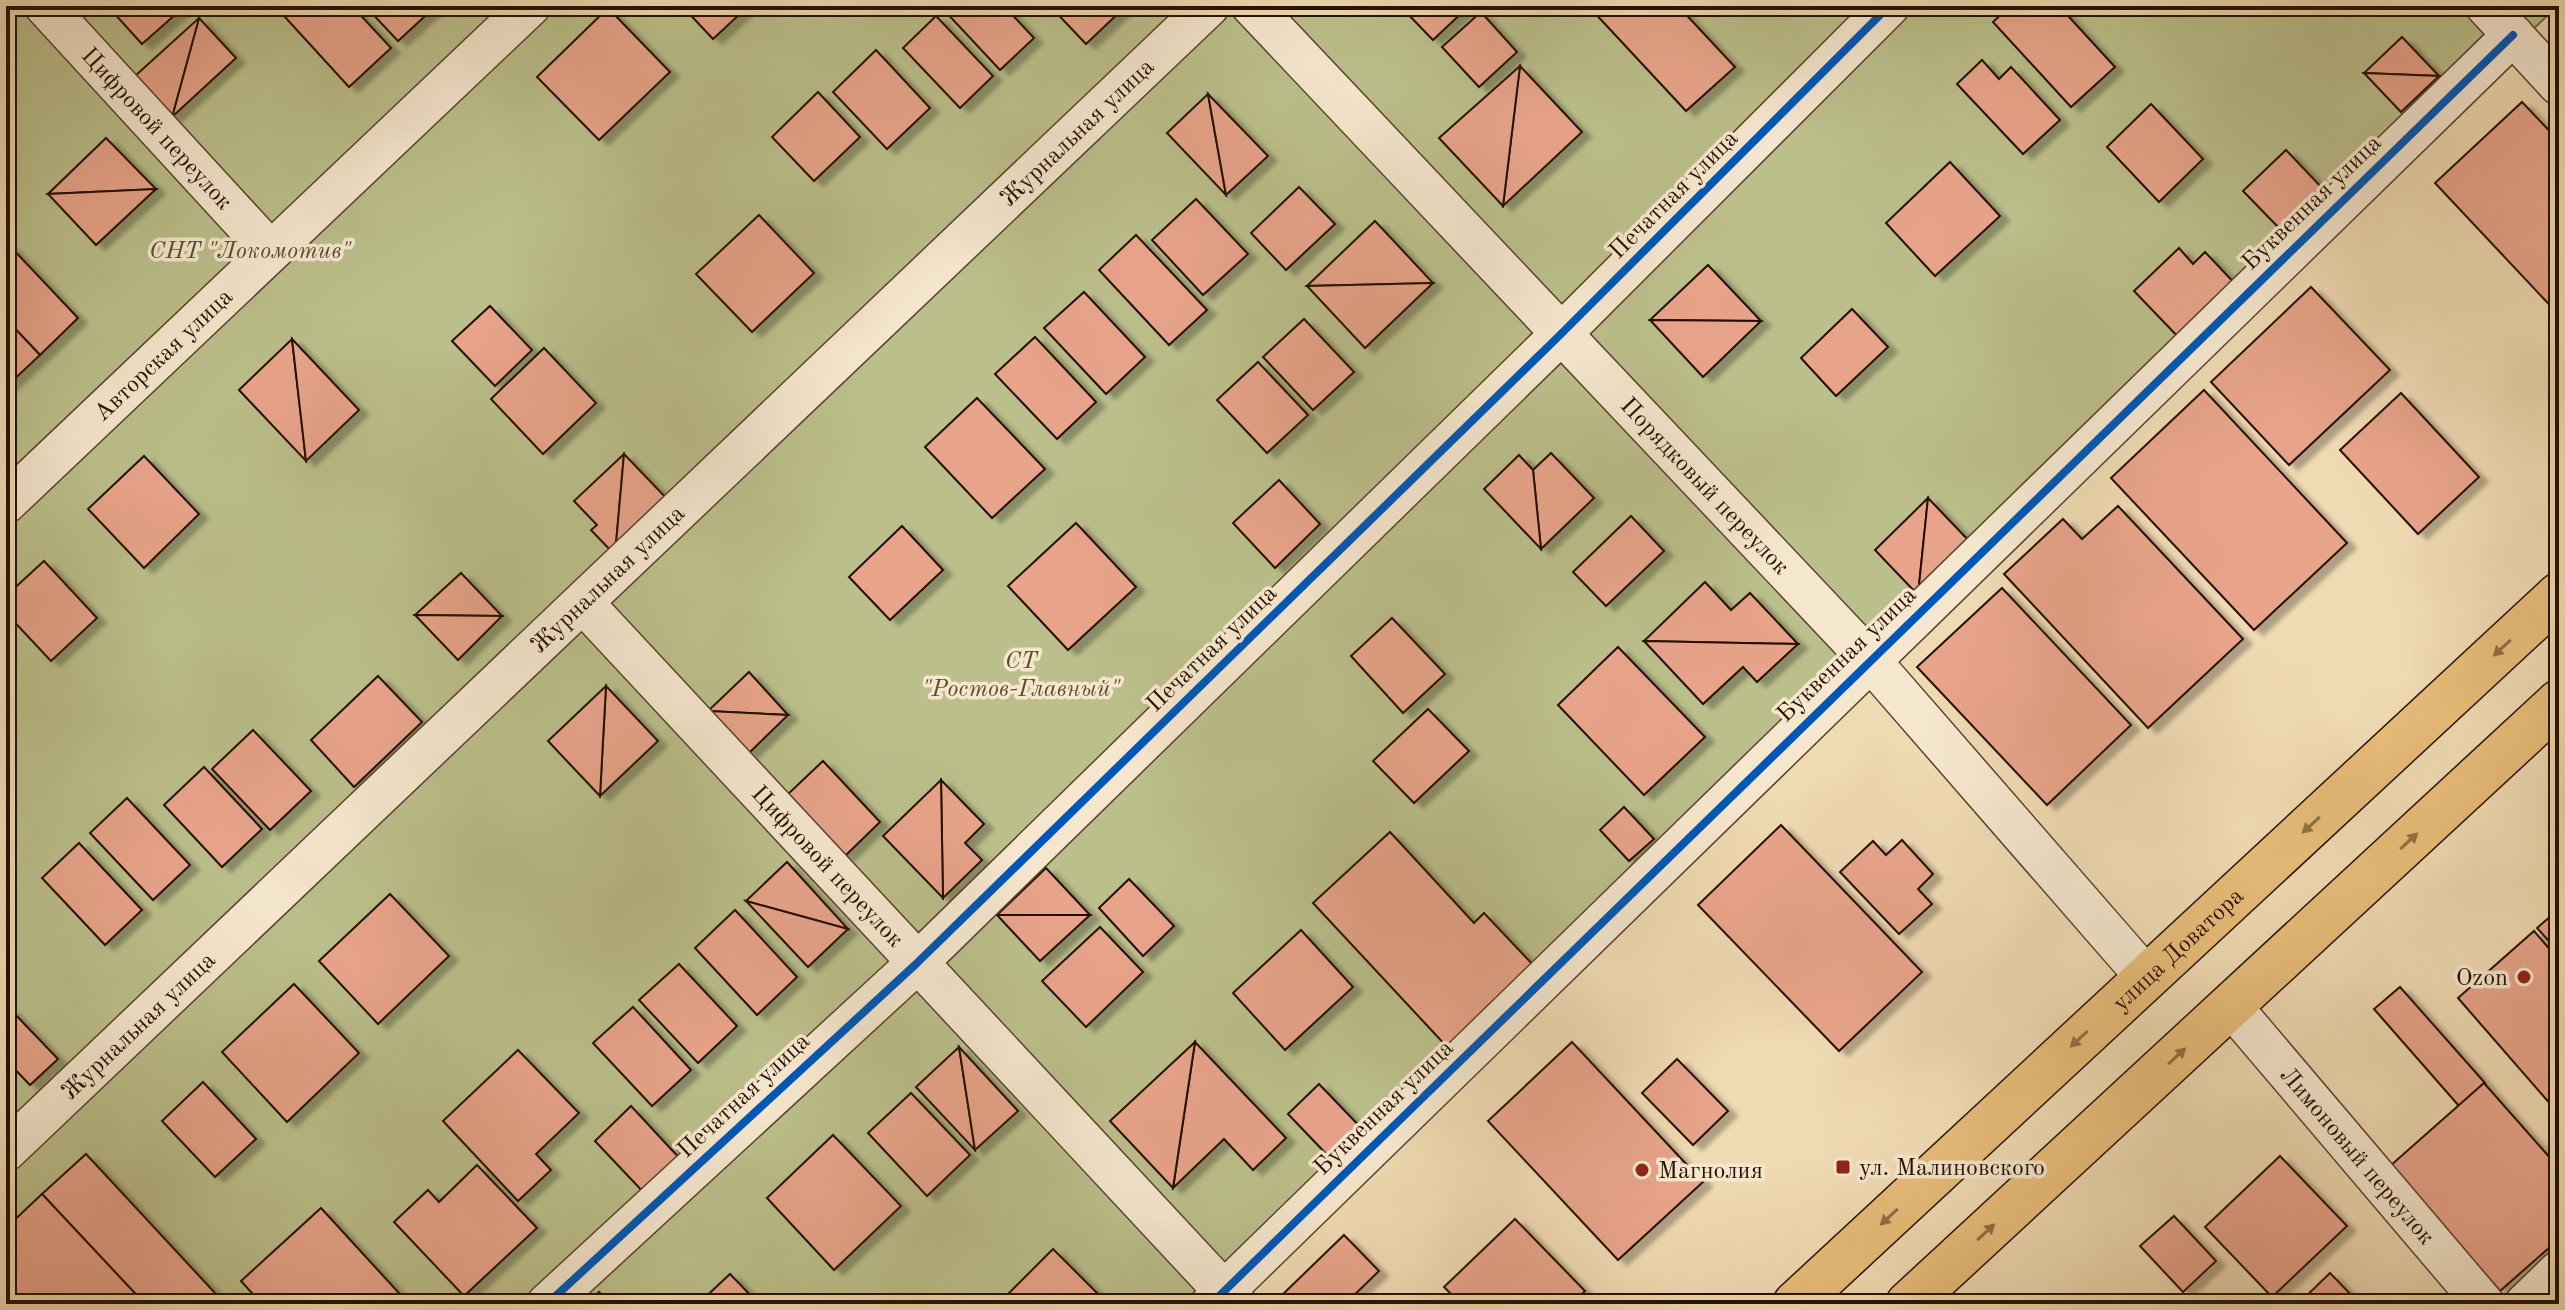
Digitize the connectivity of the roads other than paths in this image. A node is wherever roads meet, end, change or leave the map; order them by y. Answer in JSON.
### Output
{"nodes":[{"id":1,"x":45,"y":6,"type":"edge"},
{"id":2,"x":530,"y":6,"type":"edge"},
{"id":3,"x":1209,"y":6,"type":"edge"},
{"id":4,"x":1252,"y":6,"type":"edge"},
{"id":5,"x":1889,"y":6,"type":"edge"},
{"id":6,"x":2486,"y":6,"type":"edge"},
{"id":7,"x":2513,"y":35,"type":"junction"},
{"id":8,"x":2559,"y":85,"type":"edge"},
{"id":9,"x":270,"y":251,"type":"junction"},
{"id":10,"x":1561,"y":334,"type":"junction"},
{"id":11,"x":6,"y":503,"type":"edge"},
{"id":12,"x":2559,"y":595,"type":"edge"},
{"id":13,"x":584,"y":604,"type":"junction"},
{"id":14,"x":1869,"y":659,"type":"junction"},
{"id":15,"x":2559,"y":702,"type":"edge"},
{"id":16,"x":916,"y":964,"type":"junction"},
{"id":17,"x":2146,"y":977,"type":"junction"},
{"id":18,"x":2231,"y":1006,"type":"junction"},
{"id":19,"x":6,"y":1151,"type":"edge"},
{"id":20,"x":2559,"y":1271,"type":"edge"},
{"id":21,"x":1224,"y":1300,"type":"edge"},
{"id":22,"x":547,"y":1304,"type":"edge"},
{"id":23,"x":1795,"y":1304,"type":"edge"},
{"id":24,"x":1908,"y":1304,"type":"edge"},
{"id":25,"x":2484,"y":1304,"type":"edge"},
{"id":26,"x":2525,"y":1304,"type":"edge"}],
"edges":[{"from":1,"to":9,"type":"street","name":"Цифровой переулок"},
{"from":2,"to":9,"type":"street","name":"Авторская улица"},
{"from":3,"to":13,"type":"street","name":"Журнальная улица"},
{"from":4,"to":10,"type":"street","name":"Порядковый переулок"},
{"from":5,"to":10,"type":"street","name":"Печатная улица"},
{"from":6,"to":7,"type":"street"},
{"from":7,"to":8,"type":"street"},
{"from":7,"to":14,"type":"street","name":"Буквенная улица"},
{"from":9,"to":11,"type":"street","name":"Авторская улица"},
{"from":10,"to":14,"type":"street","name":"Порядковый переулок"},
{"from":10,"to":16,"type":"street","name":"Печатная улица"},
{"from":12,"to":17,"type":"main road","name":"улица Доватора","one_way":true},
{"from":13,"to":16,"type":"street","name":"Цифровой переулок"},
{"from":13,"to":19,"type":"street","name":"Журнальная улица"},
{"from":14,"to":17,"type":"street","name":"Порядковый переулок"},
{"from":14,"to":21,"type":"street","name":"Буквенная улица"},
{"from":18,"to":15,"type":"main road","one_way":true},
{"from":16,"to":21,"type":"street","name":"Цифровой переулок"},
{"from":16,"to":22,"type":"street","name":"Печатная улица"},
{"from":17,"to":23,"type":"main road","name":"улица Доватора","one_way":true},
{"from":24,"to":18,"type":"main road","one_way":true},
{"from":18,"to":25,"type":"street","name":"Лимоновый переулок"},
{"from":20,"to":26,"type":"street"}]}
